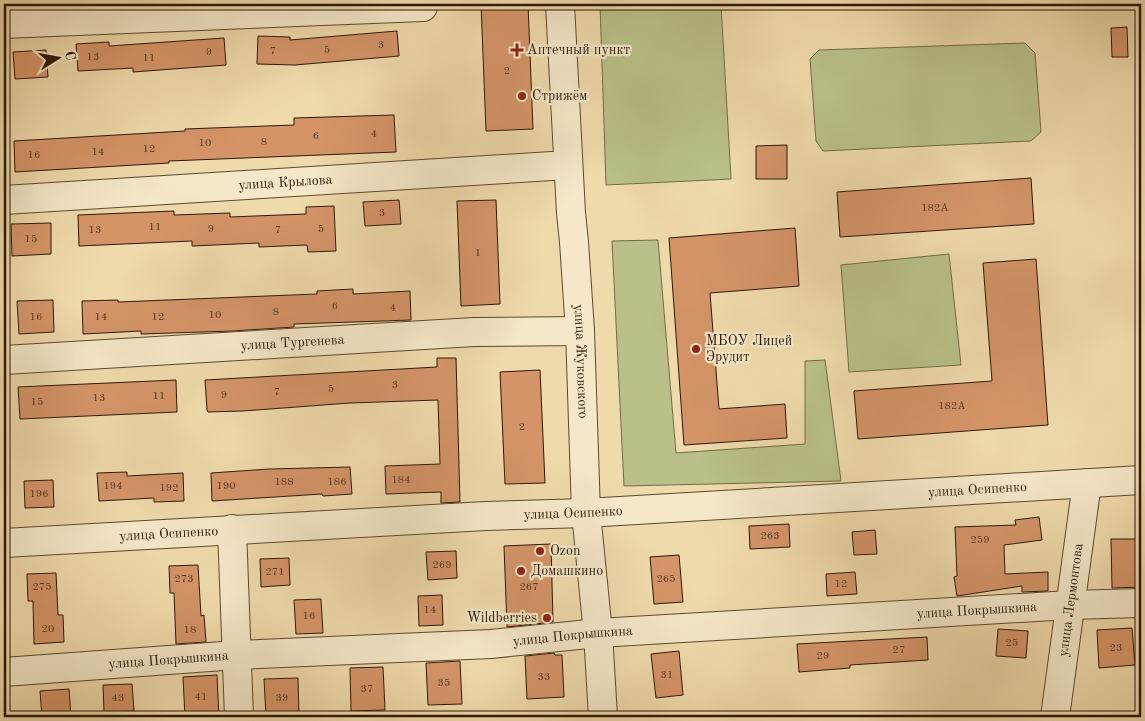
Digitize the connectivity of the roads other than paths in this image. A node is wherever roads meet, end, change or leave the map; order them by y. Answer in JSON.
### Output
{"nodes":[{"id":1,"x":560,"y":4,"type":"edge"},
{"id":2,"x":423,"y":7,"type":"dead end"},
{"id":3,"x":4,"y":24,"type":"edge"},
{"id":4,"x":568,"y":164,"type":"junction"},
{"id":5,"x":4,"y":200,"type":"edge"},
{"id":6,"x":580,"y":331,"type":"junction"},
{"id":7,"x":4,"y":360,"type":"edge"},
{"id":8,"x":1141,"y":480,"type":"edge"},
{"id":9,"x":1087,"y":483,"type":"junction"},
{"id":10,"x":586,"y":513,"type":"junction"},
{"id":11,"x":232,"y":529,"type":"junction"},
{"id":12,"x":4,"y":543,"type":"edge"},
{"id":13,"x":1141,"y":603,"type":"edge"},
{"id":14,"x":1070,"y":605,"type":"junction"},
{"id":15,"x":598,"y":633,"type":"junction"},
{"id":16,"x":237,"y":655,"type":"junction"},
{"id":17,"x":4,"y":672,"type":"edge"},
{"id":18,"x":239,"y":717,"type":"edge"},
{"id":19,"x":603,"y":717,"type":"edge"},
{"id":20,"x":1055,"y":717,"type":"edge"}],
"edges":[{"from":1,"to":4,"type":"street","name":"улица Жуковского"},
{"from":2,"to":3,"type":"street"},
{"from":4,"to":5,"type":"street","name":"улица Крылова"},
{"from":4,"to":6,"type":"street","name":"улица Жуковского"},
{"from":6,"to":7,"type":"street","name":"улица Тургенева"},
{"from":6,"to":10,"type":"street","name":"улица Жуковского"},
{"from":8,"to":9,"type":"street","name":"улица Осипенко"},
{"from":9,"to":10,"type":"street","name":"улица Осипенко"},
{"from":9,"to":14,"type":"street","name":"улица Лермонтова"},
{"from":10,"to":11,"type":"street","name":"улица Осипенко"},
{"from":10,"to":15,"type":"street","name":"улица Жуковского"},
{"from":11,"to":12,"type":"street","name":"улица Осипенко"},
{"from":11,"to":16,"type":"street"},
{"from":13,"to":14,"type":"street","name":"улица Покрышкина"},
{"from":14,"to":15,"type":"street","name":"улица Покрышкина"},
{"from":14,"to":20,"type":"street","name":"улица Лермонтова"},
{"from":15,"to":16,"type":"street","name":"улица Покрышкина"},
{"from":15,"to":19,"type":"street","name":"улица Жуковского"},
{"from":16,"to":17,"type":"street","name":"улица Покрышкина"},
{"from":16,"to":18,"type":"street"}]}
